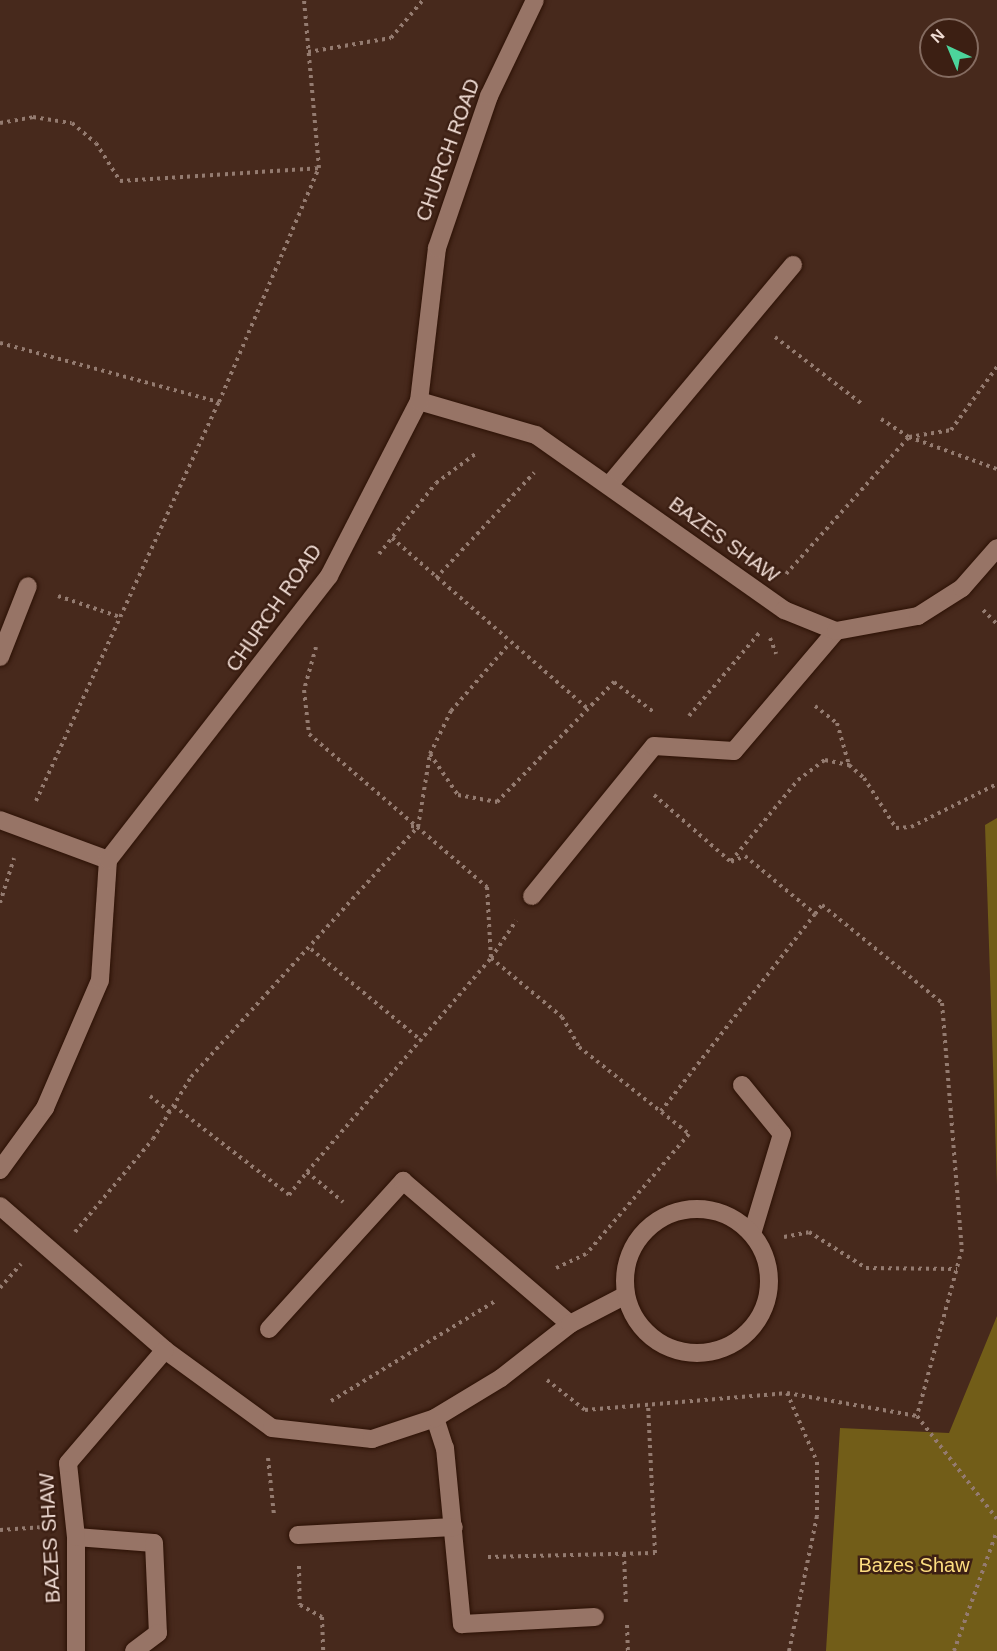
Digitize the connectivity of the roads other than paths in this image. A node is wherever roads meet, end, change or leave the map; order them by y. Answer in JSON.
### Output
{"nodes":[{"id":1,"x":535,"y":0,"type":"edge"},
{"id":2,"x":793,"y":265,"type":"dead end"},
{"id":3,"x":419,"y":401,"type":"junction"},
{"id":4,"x":609,"y":485,"type":"junction"},
{"id":5,"x":997,"y":548,"type":"edge"},
{"id":6,"x":28,"y":586,"type":"dead end"},
{"id":7,"x":836,"y":631,"type":"junction"},
{"id":8,"x":0,"y":657,"type":"edge"},
{"id":9,"x":0,"y":820,"type":"edge"},
{"id":10,"x":108,"y":860,"type":"junction"},
{"id":11,"x":532,"y":896,"type":"road end"},
{"id":12,"x":742,"y":1085,"type":"dead end"},
{"id":13,"x":0,"y":1170,"type":"edge"},
{"id":14,"x":0,"y":1206,"type":"edge"},
{"id":15,"x":754,"y":1238,"type":"junction"},
{"id":16,"x":626,"y":1295,"type":"junction"},
{"id":17,"x":570,"y":1324,"type":"junction"},
{"id":18,"x":269,"y":1329,"type":"dead end"},
{"id":19,"x":165,"y":1350,"type":"junction"},
{"id":20,"x":435,"y":1418,"type":"junction"},
{"id":21,"x":454,"y":1527,"type":"junction"},
{"id":22,"x":76,"y":1530,"type":"junction"},
{"id":23,"x":298,"y":1536,"type":"dead end"},
{"id":24,"x":595,"y":1617,"type":"dead end"},
{"id":25,"x":76,"y":1651,"type":"edge"},
{"id":26,"x":134,"y":1651,"type":"edge"}],
"edges":[{"from":1,"to":3,"type":"street","name":"CHURCH ROAD"},
{"from":2,"to":4,"type":"street"},
{"from":3,"to":4,"type":"street","name":"BAZES SHAW"},
{"from":3,"to":10,"type":"street","name":"CHURCH ROAD"},
{"from":4,"to":7,"type":"street","name":"BAZES SHAW"},
{"from":5,"to":7,"type":"street"},
{"from":6,"to":8,"type":"street"},
{"from":7,"to":11,"type":"street"},
{"from":9,"to":10,"type":"street"},
{"from":10,"to":13,"type":"street"},
{"from":12,"to":15,"type":"street"},
{"from":14,"to":19,"type":"street"},
{"from":15,"to":16,"type":"street"},
{"from":15,"to":16,"type":"street"},
{"from":16,"to":17,"type":"street"},
{"from":17,"to":18,"type":"street"},
{"from":17,"to":20,"type":"street"},
{"from":19,"to":20,"type":"street"},
{"from":19,"to":22,"type":"street","name":"BAZES SHAW"},
{"from":20,"to":21,"type":"street"},
{"from":21,"to":23,"type":"street"},
{"from":21,"to":24,"type":"street"},
{"from":22,"to":25,"type":"street","name":"BAZES SHAW"},
{"from":22,"to":26,"type":"street"}]}
